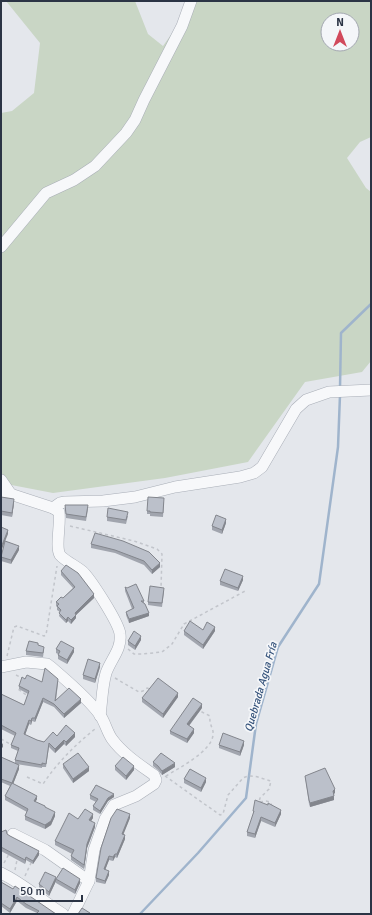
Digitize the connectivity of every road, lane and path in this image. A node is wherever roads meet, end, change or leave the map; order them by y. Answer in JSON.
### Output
{"nodes":[{"id":1,"x":191,"y":1,"type":"edge"},
{"id":2,"x":1,"y":247,"type":"edge"},
{"id":3,"x":371,"y":390,"type":"edge"},
{"id":4,"x":1,"y":480,"type":"edge"},
{"id":5,"x":6,"y":492,"type":"edge"},
{"id":6,"x":53,"y":508,"type":"junction"},
{"id":7,"x":60,"y":526,"type":"junction"},
{"id":8,"x":60,"y":554,"type":"junction"},
{"id":9,"x":248,"y":590,"type":"dead end"},
{"id":10,"x":160,"y":591,"type":"edge"},
{"id":11,"x":119,"y":643,"type":"junction"},
{"id":12,"x":3,"y":667,"type":"edge"},
{"id":13,"x":107,"y":672,"type":"junction"},
{"id":14,"x":152,"y":689,"type":"edge"},
{"id":15,"x":26,"y":702,"type":"edge"},
{"id":16,"x":200,"y":711,"type":"edge"},
{"id":17,"x":102,"y":719,"type":"junction"},
{"id":18,"x":1,"y":739,"type":"edge"},
{"id":19,"x":12,"y":745,"type":"edge"},
{"id":20,"x":27,"y":777,"type":"dead end"},
{"id":21,"x":161,"y":777,"type":"junction"},
{"id":22,"x":272,"y":809,"type":"edge"},
{"id":23,"x":13,"y":834,"type":"dead end"},
{"id":24,"x":10,"y":853,"type":"edge"},
{"id":25,"x":31,"y":863,"type":"edge"},
{"id":26,"x":1,"y":867,"type":"edge"},
{"id":27,"x":1,"y":873,"type":"edge"},
{"id":28,"x":89,"y":881,"type":"junction"},
{"id":29,"x":22,"y":884,"type":"junction"},
{"id":30,"x":63,"y":914,"type":"edge"},
{"id":31,"x":72,"y":914,"type":"edge"}],
"edges":[{"from":1,"to":2,"type":"street"},
{"from":3,"to":6,"type":"street"},
{"from":4,"to":5,"type":"street"},
{"from":5,"to":6,"type":"street"},
{"from":6,"to":7,"type":"street"},
{"from":7,"to":8,"type":"street"},
{"from":7,"to":10,"type":"path"},
{"from":8,"to":11,"type":"street"},
{"from":8,"to":12,"type":"path"},
{"from":9,"to":11,"type":"path"},
{"from":11,"to":13,"type":"street"},
{"from":12,"to":15,"type":"path"},
{"from":12,"to":17,"type":"street"},
{"from":13,"to":14,"type":"path"},
{"from":13,"to":17,"type":"street"},
{"from":16,"to":21,"type":"path"},
{"from":17,"to":20,"type":"path"},
{"from":17,"to":21,"type":"street"},
{"from":18,"to":19,"type":"path"},
{"from":21,"to":22,"type":"path"},
{"from":21,"to":28,"type":"street"},
{"from":23,"to":28,"type":"street"},
{"from":24,"to":26,"type":"path"},
{"from":25,"to":29,"type":"path"},
{"from":27,"to":29,"type":"street"},
{"from":28,"to":31,"type":"street"},
{"from":29,"to":30,"type":"street"}]}
